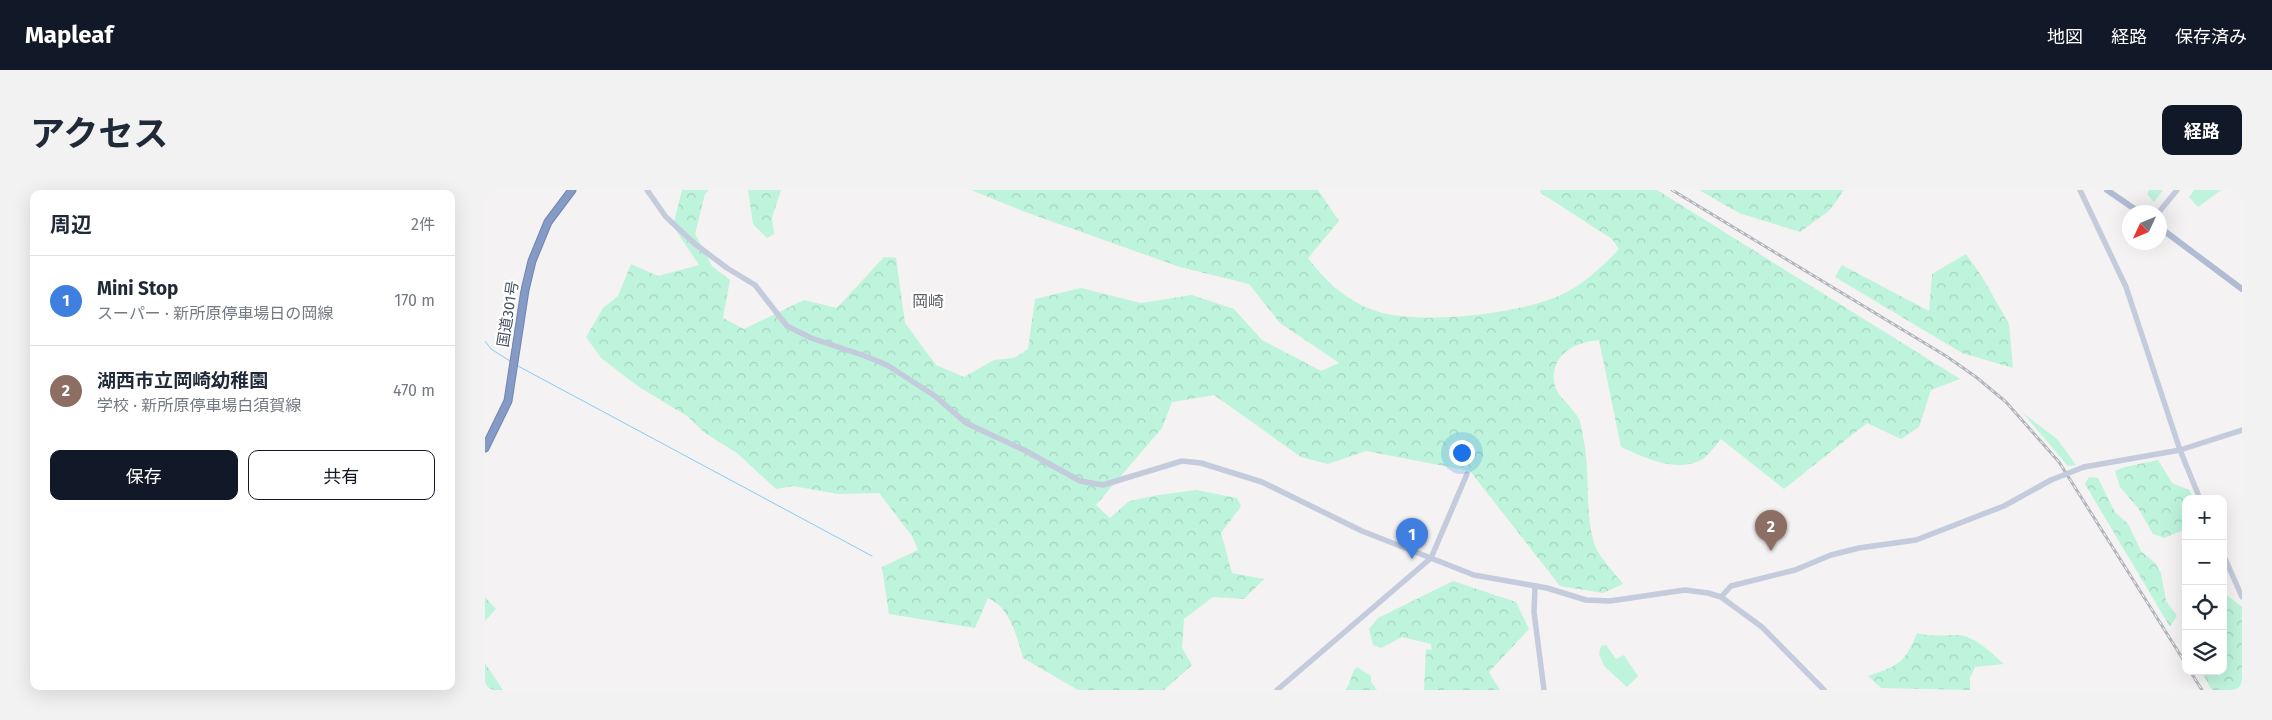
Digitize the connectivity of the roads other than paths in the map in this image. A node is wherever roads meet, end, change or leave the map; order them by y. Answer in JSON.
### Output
{"nodes":[{"id":1,"x":572,"y":190,"type":"edge"},
{"id":2,"x":647,"y":190,"type":"edge"},
{"id":3,"x":2080,"y":190,"type":"edge"},
{"id":4,"x":2107,"y":190,"type":"edge"},
{"id":5,"x":2177,"y":190,"type":"edge"},
{"id":6,"x":2129,"y":205,"type":"edge"},
{"id":7,"x":2165,"y":205,"type":"edge"},
{"id":8,"x":2167,"y":233,"type":"edge"},
{"id":9,"x":2242,"y":289,"type":"edge"},
{"id":10,"x":2242,"y":430,"type":"edge"},
{"id":11,"x":485,"y":448,"type":"edge"},
{"id":12,"x":2180,"y":450,"type":"junction"},
{"id":13,"x":1467,"y":474,"type":"dead end"},
{"id":14,"x":2198,"y":495,"type":"edge"},
{"id":15,"x":1431,"y":558,"type":"junction"},
{"id":16,"x":2227,"y":563,"type":"edge"},
{"id":17,"x":1535,"y":587,"type":"junction"},
{"id":18,"x":1721,"y":597,"type":"junction"},
{"id":19,"x":2242,"y":597,"type":"edge"},
{"id":20,"x":1277,"y":690,"type":"edge"},
{"id":21,"x":1544,"y":690,"type":"edge"},
{"id":22,"x":1824,"y":690,"type":"edge"}],
"edges":[{"from":1,"to":11,"type":"highway","name":"国道301号"},
{"from":2,"to":15,"type":"main road"},
{"from":3,"to":12,"type":"main road"},
{"from":4,"to":6,"type":"main road"},
{"from":5,"to":7,"type":"main road"},
{"from":8,"to":9,"type":"main road"},
{"from":10,"to":12,"type":"main road"},
{"from":12,"to":14,"type":"main road"},
{"from":12,"to":18,"type":"main road","bridge":true},
{"from":13,"to":15,"type":"main road"},
{"from":15,"to":17,"type":"main road"},
{"from":15,"to":20,"type":"main road"},
{"from":16,"to":19,"type":"main road"},
{"from":17,"to":18,"type":"main road"},
{"from":17,"to":21,"type":"main road"},
{"from":18,"to":22,"type":"main road"}]}
